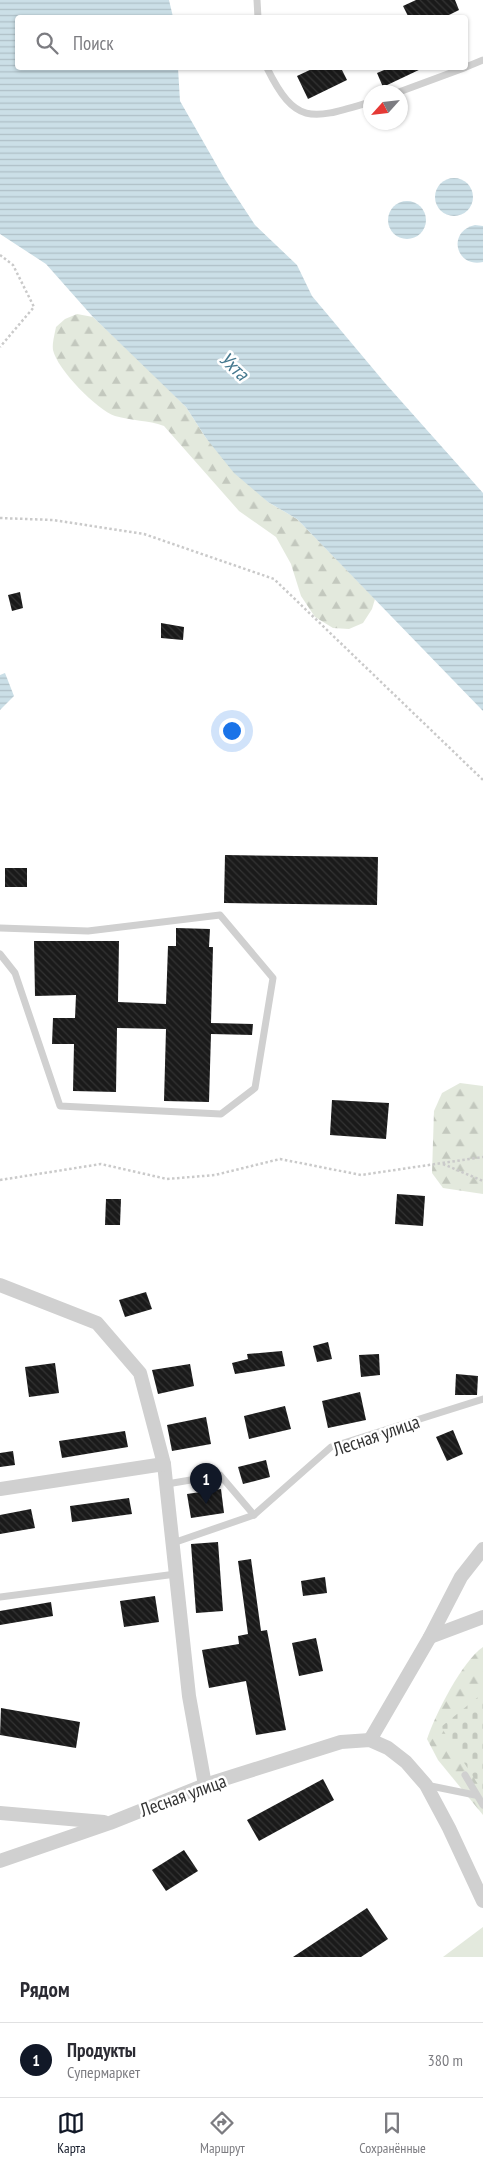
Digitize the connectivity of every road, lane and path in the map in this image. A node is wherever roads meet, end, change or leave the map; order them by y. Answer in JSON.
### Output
{"nodes":[{"id":1,"x":257,"y":0,"type":"edge"},
{"id":2,"x":258,"y":15,"type":"edge"},
{"id":3,"x":483,"y":60,"type":"edge"},
{"id":4,"x":468,"y":66,"type":"edge"},
{"id":5,"x":268,"y":70,"type":"edge"},
{"id":6,"x":457,"y":70,"type":"edge"},
{"id":7,"x":408,"y":89,"type":"edge"},
{"id":8,"x":363,"y":104,"type":"edge"},
{"id":9,"x":0,"y":255,"type":"edge"},
{"id":10,"x":0,"y":347,"type":"edge"},
{"id":11,"x":0,"y":518,"type":"edge"},
{"id":12,"x":483,"y":780,"type":"edge"},
{"id":13,"x":0,"y":928,"type":"edge"},
{"id":14,"x":0,"y":954,"type":"edge"},
{"id":15,"x":483,"y":1157,"type":"edge"},
{"id":16,"x":443,"y":1164,"type":"junction"},
{"id":17,"x":0,"y":1180,"type":"edge"},
{"id":18,"x":483,"y":1181,"type":"edge"},
{"id":19,"x":0,"y":1285,"type":"edge"},
{"id":20,"x":483,"y":1399,"type":"edge"},
{"id":21,"x":164,"y":1464,"type":"junction"},
{"id":22,"x":166,"y":1484,"type":"junction"},
{"id":23,"x":0,"y":1489,"type":"edge"},
{"id":24,"x":254,"y":1515,"type":"junction"},
{"id":25,"x":173,"y":1543,"type":"junction"},
{"id":26,"x":483,"y":1549,"type":"edge"},
{"id":27,"x":176,"y":1574,"type":"junction"},
{"id":28,"x":0,"y":1597,"type":"edge"},
{"id":29,"x":483,"y":1616,"type":"edge"},
{"id":30,"x":430,"y":1637,"type":"junction"},
{"id":31,"x":370,"y":1740,"type":"junction"},
{"id":32,"x":465,"y":1775,"type":"dead end"},
{"id":33,"x":205,"y":1785,"type":"junction"},
{"id":34,"x":426,"y":1785,"type":"junction"},
{"id":35,"x":475,"y":1795,"type":"junction"},
{"id":36,"x":483,"y":1805,"type":"edge"},
{"id":37,"x":0,"y":1813,"type":"edge"},
{"id":38,"x":110,"y":1823,"type":"junction"},
{"id":39,"x":0,"y":1861,"type":"edge"},
{"id":40,"x":483,"y":1901,"type":"edge"}],
"edges":[{"from":1,"to":2,"type":"lane"},
{"from":3,"to":4,"type":"lane"},
{"from":5,"to":8,"type":"lane"},
{"from":6,"to":7,"type":"lane"},
{"from":9,"to":10,"type":"path"},
{"from":11,"to":12,"type":"path"},
{"from":13,"to":14,"type":"lane"},
{"from":15,"to":16,"type":"path"},
{"from":16,"to":17,"type":"path"},
{"from":16,"to":18,"type":"path"},
{"from":19,"to":21,"type":"street"},
{"from":20,"to":24,"type":"lane","name":"Лесная улица"},
{"from":21,"to":22,"type":"street"},
{"from":21,"to":23,"type":"street"},
{"from":22,"to":24,"type":"lane"},
{"from":22,"to":25,"type":"street"},
{"from":24,"to":25,"type":"lane","name":"Лесная улица"},
{"from":25,"to":27,"type":"street"},
{"from":26,"to":30,"type":"street"},
{"from":27,"to":28,"type":"lane"},
{"from":27,"to":33,"type":"street"},
{"from":29,"to":30,"type":"street"},
{"from":30,"to":31,"type":"street"},
{"from":31,"to":33,"type":"street","name":"Лесная улица"},
{"from":31,"to":34,"type":"street"},
{"from":32,"to":35,"type":"lane"},
{"from":33,"to":38,"type":"street","name":"Лесная улица"},
{"from":34,"to":35,"type":"lane"},
{"from":34,"to":40,"type":"street"},
{"from":35,"to":36,"type":"lane"},
{"from":37,"to":38,"type":"street"},
{"from":38,"to":39,"type":"street","name":"Лесная улица"}]}
